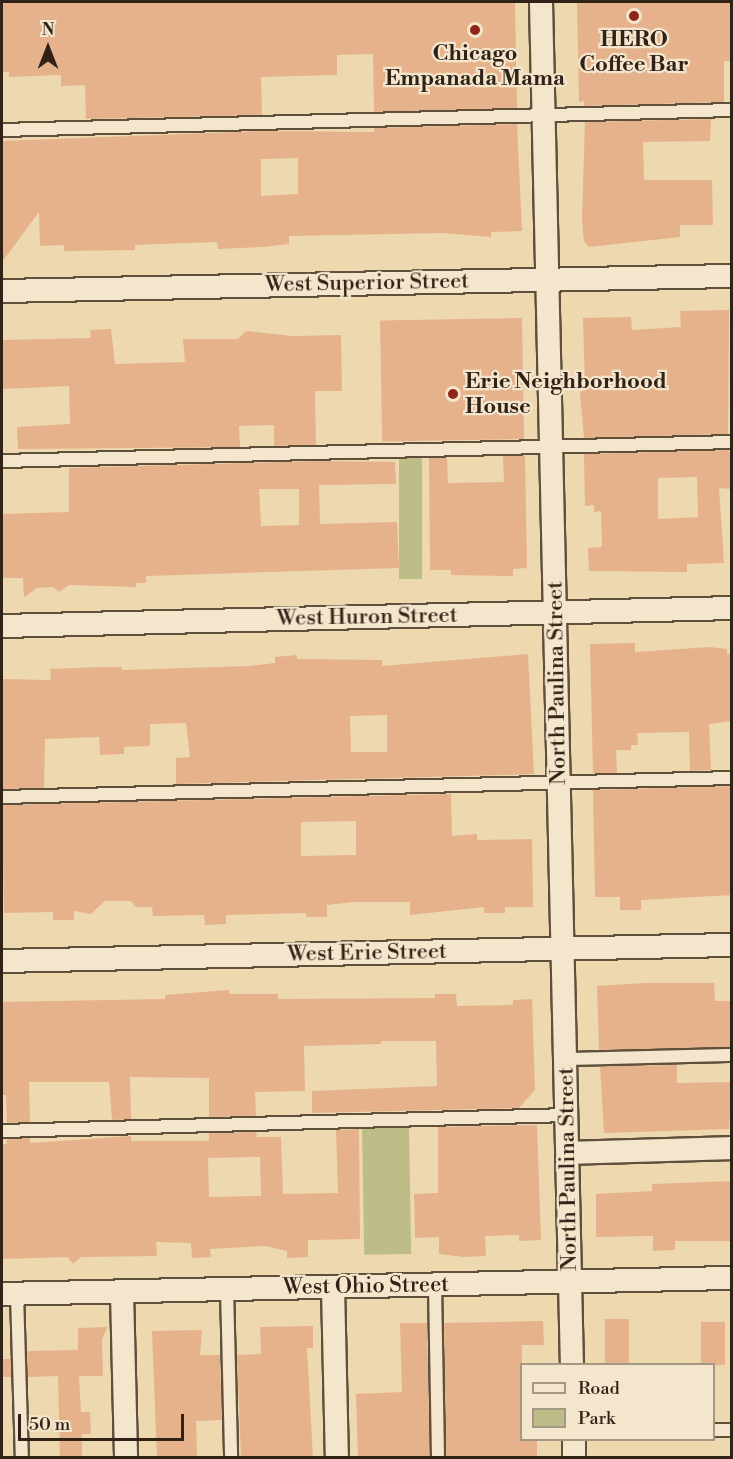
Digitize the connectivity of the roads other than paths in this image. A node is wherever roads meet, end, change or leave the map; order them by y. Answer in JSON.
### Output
{"nodes":[{"id":1,"x":541,"y":2,"type":"edge"},
{"id":2,"x":732,"y":110,"type":"edge"},
{"id":3,"x":544,"y":114,"type":"junction"},
{"id":4,"x":2,"y":130,"type":"edge"},
{"id":5,"x":732,"y":276,"type":"edge"},
{"id":6,"x":548,"y":280,"type":"junction"},
{"id":7,"x":2,"y":291,"type":"edge"},
{"id":8,"x":732,"y":442,"type":"edge"},
{"id":9,"x":551,"y":446,"type":"junction"},
{"id":10,"x":2,"y":461,"type":"edge"},
{"id":11,"x":732,"y":608,"type":"edge"},
{"id":12,"x":555,"y":613,"type":"junction"},
{"id":13,"x":2,"y":626,"type":"edge"},
{"id":14,"x":732,"y":778,"type":"edge"},
{"id":15,"x":559,"y":784,"type":"junction"},
{"id":16,"x":2,"y":797,"type":"edge"},
{"id":17,"x":732,"y":945,"type":"edge"},
{"id":18,"x":563,"y":949,"type":"junction"},
{"id":19,"x":2,"y":961,"type":"edge"},
{"id":20,"x":732,"y":1055,"type":"edge"},
{"id":21,"x":565,"y":1059,"type":"junction"},
{"id":22,"x":567,"y":1115,"type":"junction"},
{"id":23,"x":2,"y":1131,"type":"edge"},
{"id":24,"x":732,"y":1148,"type":"edge"},
{"id":25,"x":568,"y":1153,"type":"junction"},
{"id":26,"x":732,"y":1278,"type":"edge"},
{"id":27,"x":571,"y":1282,"type":"junction"},
{"id":28,"x":435,"y":1285,"type":"junction"},
{"id":29,"x":333,"y":1287,"type":"junction"},
{"id":30,"x":227,"y":1289,"type":"junction"},
{"id":31,"x":122,"y":1292,"type":"junction"},
{"id":32,"x":9,"y":1294,"type":"edge"},
{"id":33,"x":572,"y":1363,"type":"edge"},
{"id":34,"x":715,"y":1430,"type":"edge"},
{"id":35,"x":732,"y":1430,"type":"edge"},
{"id":36,"x":574,"y":1441,"type":"edge"},
{"id":37,"x":22,"y":1458,"type":"edge"},
{"id":38,"x":126,"y":1458,"type":"edge"},
{"id":39,"x":231,"y":1458,"type":"edge"},
{"id":40,"x":337,"y":1458,"type":"edge"},
{"id":41,"x":438,"y":1458,"type":"edge"},
{"id":42,"x":574,"y":1458,"type":"edge"}],
"edges":[{"from":1,"to":3,"type":"street","name":"North Paulina Street"},
{"from":2,"to":3,"type":"lane"},
{"from":3,"to":4,"type":"lane"},
{"from":3,"to":6,"type":"street","name":"North Paulina Street"},
{"from":5,"to":6,"type":"street","name":"West Superior Street"},
{"from":6,"to":7,"type":"street","name":"West Superior Street"},
{"from":6,"to":9,"type":"street","name":"North Paulina Street"},
{"from":8,"to":9,"type":"lane"},
{"from":9,"to":10,"type":"lane"},
{"from":9,"to":12,"type":"street","name":"North Paulina Street"},
{"from":11,"to":12,"type":"street","name":"West Huron Street"},
{"from":12,"to":13,"type":"street","name":"West Huron Street"},
{"from":12,"to":15,"type":"street","name":"North Paulina Street"},
{"from":14,"to":15,"type":"lane"},
{"from":15,"to":16,"type":"lane"},
{"from":15,"to":18,"type":"street","name":"North Paulina Street"},
{"from":17,"to":18,"type":"street","name":"West Erie Street"},
{"from":18,"to":19,"type":"street","name":"West Erie Street"},
{"from":18,"to":21,"type":"street","name":"North Paulina Street"},
{"from":20,"to":21,"type":"lane"},
{"from":21,"to":22,"type":"street","name":"North Paulina Street"},
{"from":22,"to":23,"type":"lane"},
{"from":22,"to":25,"type":"street","name":"North Paulina Street"},
{"from":24,"to":25,"type":"street"},
{"from":25,"to":27,"type":"street","name":"North Paulina Street"},
{"from":26,"to":27,"type":"street","name":"West Ohio Street"},
{"from":27,"to":28,"type":"street","name":"West Ohio Street"},
{"from":27,"to":33,"type":"street","name":"North Paulina Street"},
{"from":28,"to":29,"type":"street","name":"West Ohio Street"},
{"from":28,"to":41,"type":"lane"},
{"from":29,"to":30,"type":"street","name":"West Ohio Street"},
{"from":29,"to":40,"type":"street"},
{"from":30,"to":31,"type":"street","name":"West Ohio Street"},
{"from":30,"to":39,"type":"lane"},
{"from":31,"to":32,"type":"street","name":"West Ohio Street"},
{"from":31,"to":38,"type":"street"},
{"from":32,"to":37,"type":"lane"},
{"from":34,"to":35,"type":"lane"},
{"from":36,"to":42,"type":"street"}]}
